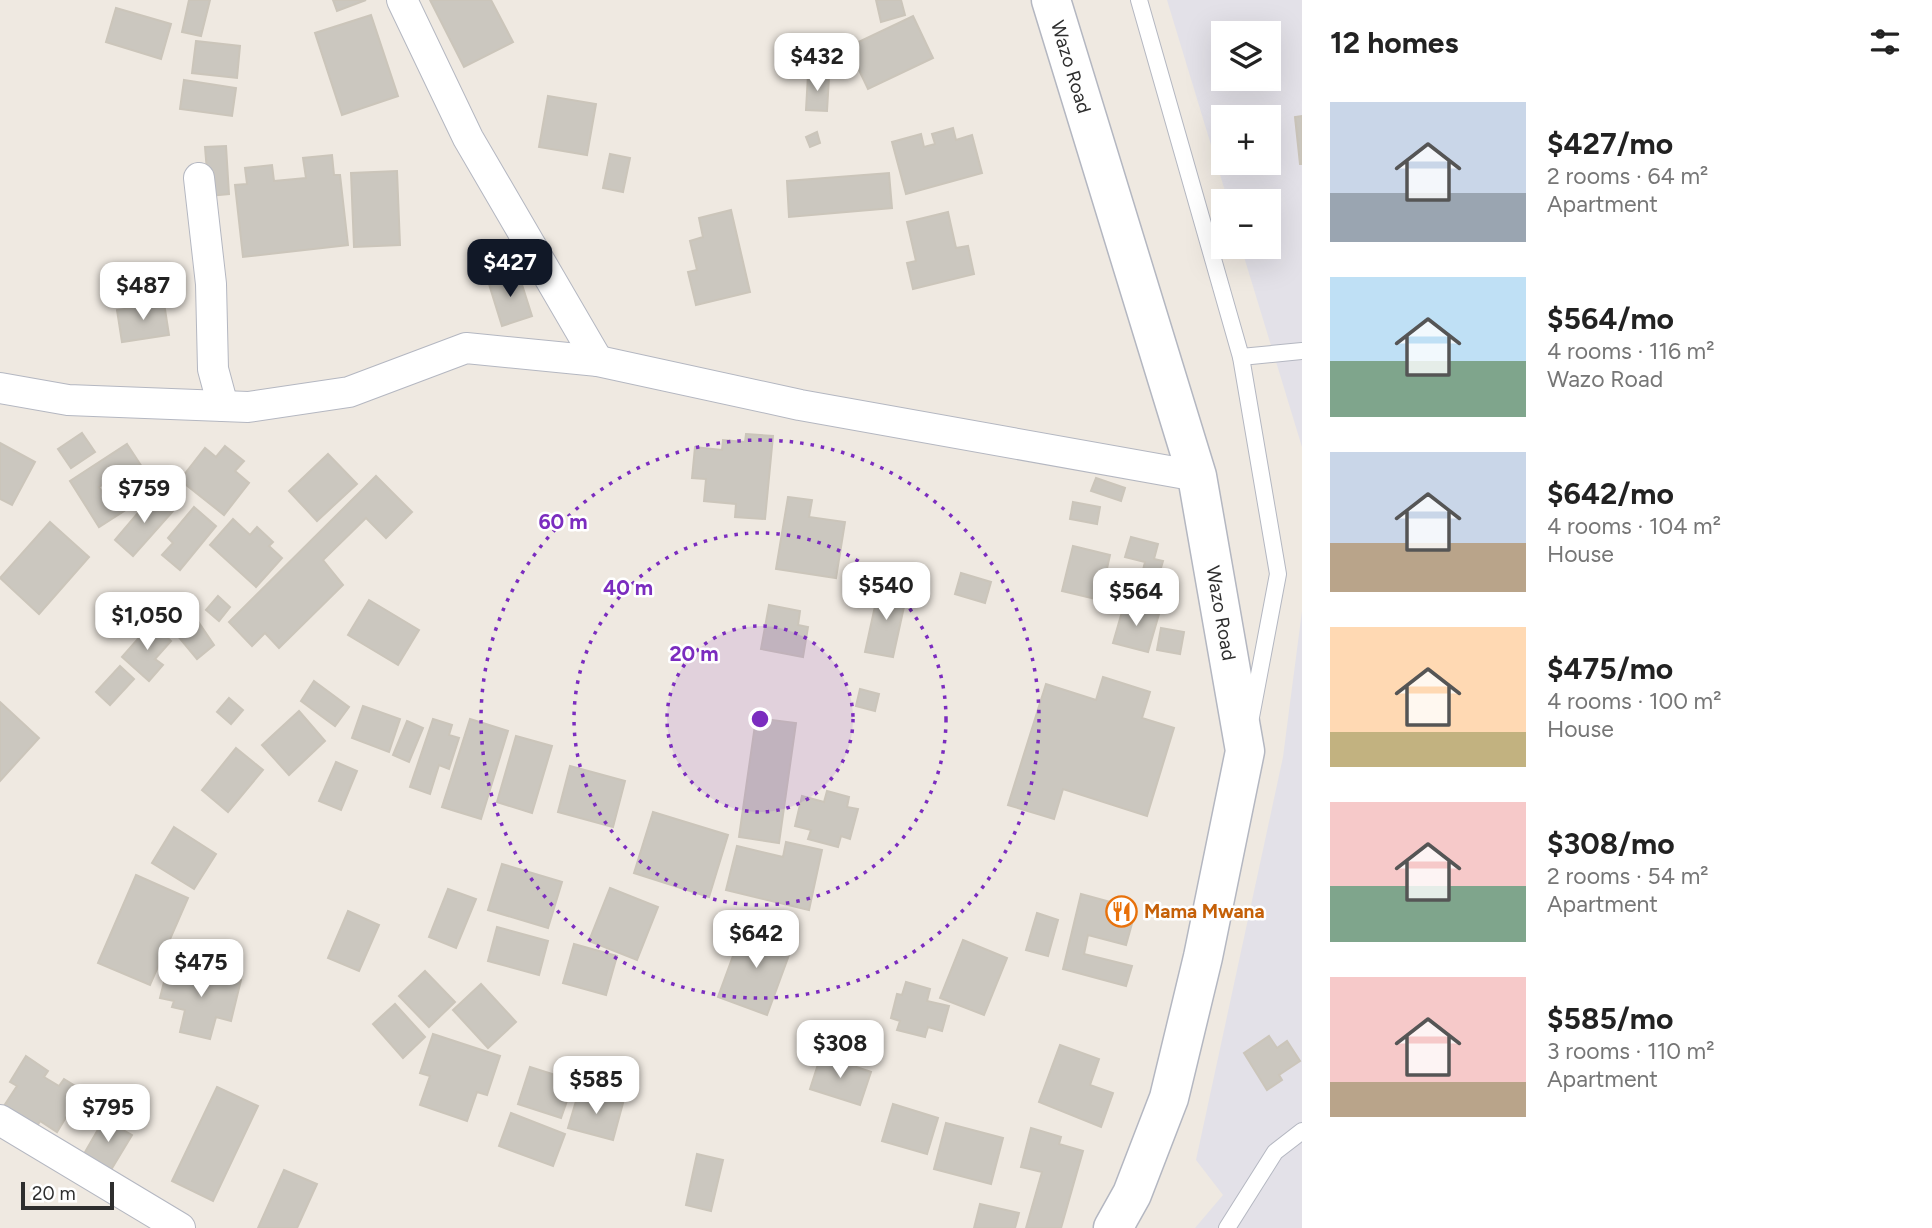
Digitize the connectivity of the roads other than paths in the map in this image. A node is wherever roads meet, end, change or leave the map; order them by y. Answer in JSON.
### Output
{"nodes":[{"id":1,"x":402,"y":0,"type":"edge"},
{"id":2,"x":1051,"y":0,"type":"edge"},
{"id":3,"x":1139,"y":0,"type":"edge"},
{"id":4,"x":198,"y":178,"type":"dead end"},
{"id":5,"x":1302,"y":351,"type":"edge"},
{"id":6,"x":1241,"y":358,"type":"junction"},
{"id":7,"x":598,"y":361,"type":"junction"},
{"id":8,"x":0,"y":388,"type":"edge"},
{"id":9,"x":223,"y":406,"type":"junction"},
{"id":10,"x":1197,"y":476,"type":"junction"},
{"id":11,"x":1245,"y":751,"type":"junction"},
{"id":12,"x":0,"y":1120,"type":"edge"},
{"id":13,"x":1302,"y":1131,"type":"edge"},
{"id":14,"x":180,"y":1228,"type":"edge"},
{"id":15,"x":1113,"y":1228,"type":"edge"},
{"id":16,"x":1227,"y":1228,"type":"edge"}],
"edges":[{"from":1,"to":7,"type":"street"},
{"from":2,"to":10,"type":"main road","name":"Wazo Road"},
{"from":3,"to":6,"type":"lane"},
{"from":4,"to":9,"type":"street"},
{"from":5,"to":6,"type":"lane"},
{"from":6,"to":11,"type":"lane"},
{"from":7,"to":9,"type":"street"},
{"from":7,"to":10,"type":"street"},
{"from":8,"to":9,"type":"street"},
{"from":10,"to":11,"type":"main road","name":"Wazo Road"},
{"from":11,"to":15,"type":"main road","name":"Wazo Road"},
{"from":12,"to":14,"type":"street"},
{"from":13,"to":16,"type":"lane"}]}
